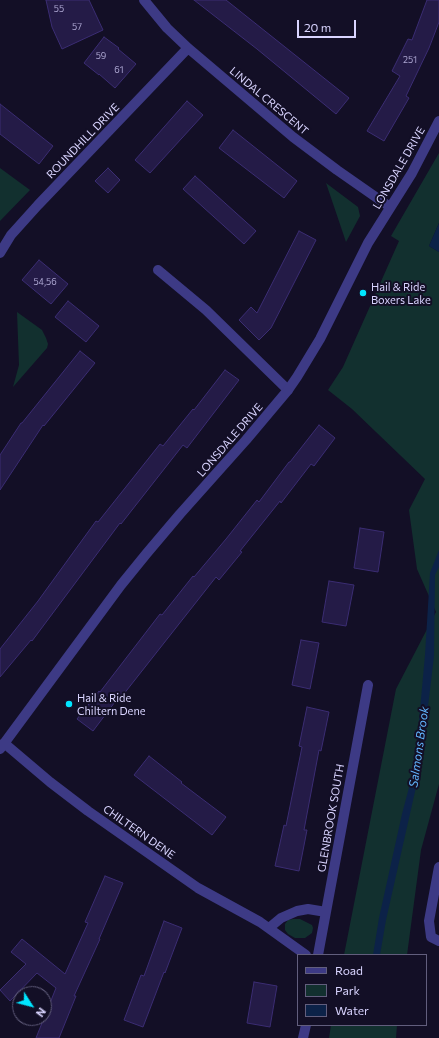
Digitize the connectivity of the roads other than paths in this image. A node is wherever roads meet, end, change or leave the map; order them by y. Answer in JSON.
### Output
{"nodes":[{"id":1,"x":144,"y":0,"type":"edge"},
{"id":2,"x":188,"y":48,"type":"junction"},
{"id":3,"x":439,"y":121,"type":"edge"},
{"id":4,"x":390,"y":207,"type":"junction"},
{"id":5,"x":0,"y":252,"type":"edge"},
{"id":6,"x":158,"y":270,"type":"dead end"},
{"id":7,"x":288,"y":390,"type":"junction"},
{"id":8,"x":368,"y":685,"type":"dead end"},
{"id":9,"x":2,"y":746,"type":"edge"},
{"id":10,"x":439,"y":867,"type":"edge"},
{"id":11,"x":326,"y":912,"type":"junction"},
{"id":12,"x":269,"y":928,"type":"junction"},
{"id":13,"x":435,"y":939,"type":"edge"},
{"id":14,"x":305,"y":954,"type":"edge"},
{"id":15,"x":318,"y":954,"type":"edge"},
{"id":16,"x":306,"y":1026,"type":"edge"},
{"id":17,"x":303,"y":1038,"type":"edge"}],
"edges":[{"from":1,"to":2,"type":"street","name":"LINDAL CRESCENT"},
{"from":2,"to":4,"type":"street","name":"LINDAL CRESCENT"},
{"from":2,"to":5,"type":"street","name":"ROUNDHILL DRIVE"},
{"from":3,"to":4,"type":"street","name":"LONSDALE DRIVE"},
{"from":4,"to":7,"type":"street","name":"LONSDALE DRIVE"},
{"from":6,"to":7,"type":"street"},
{"from":7,"to":9,"type":"street","name":"LONSDALE DRIVE"},
{"from":8,"to":11,"type":"street","name":"GLENBROOK SOUTH"},
{"from":9,"to":12,"type":"street","name":"CHILTERN DENE"},
{"from":10,"to":13,"type":"street"},
{"from":11,"to":12,"type":"street"},
{"from":11,"to":15,"type":"street","name":"GLENBROOK SOUTH"},
{"from":12,"to":14,"type":"street","name":"CHILTERN DENE"},
{"from":16,"to":17,"type":"street"}]}
